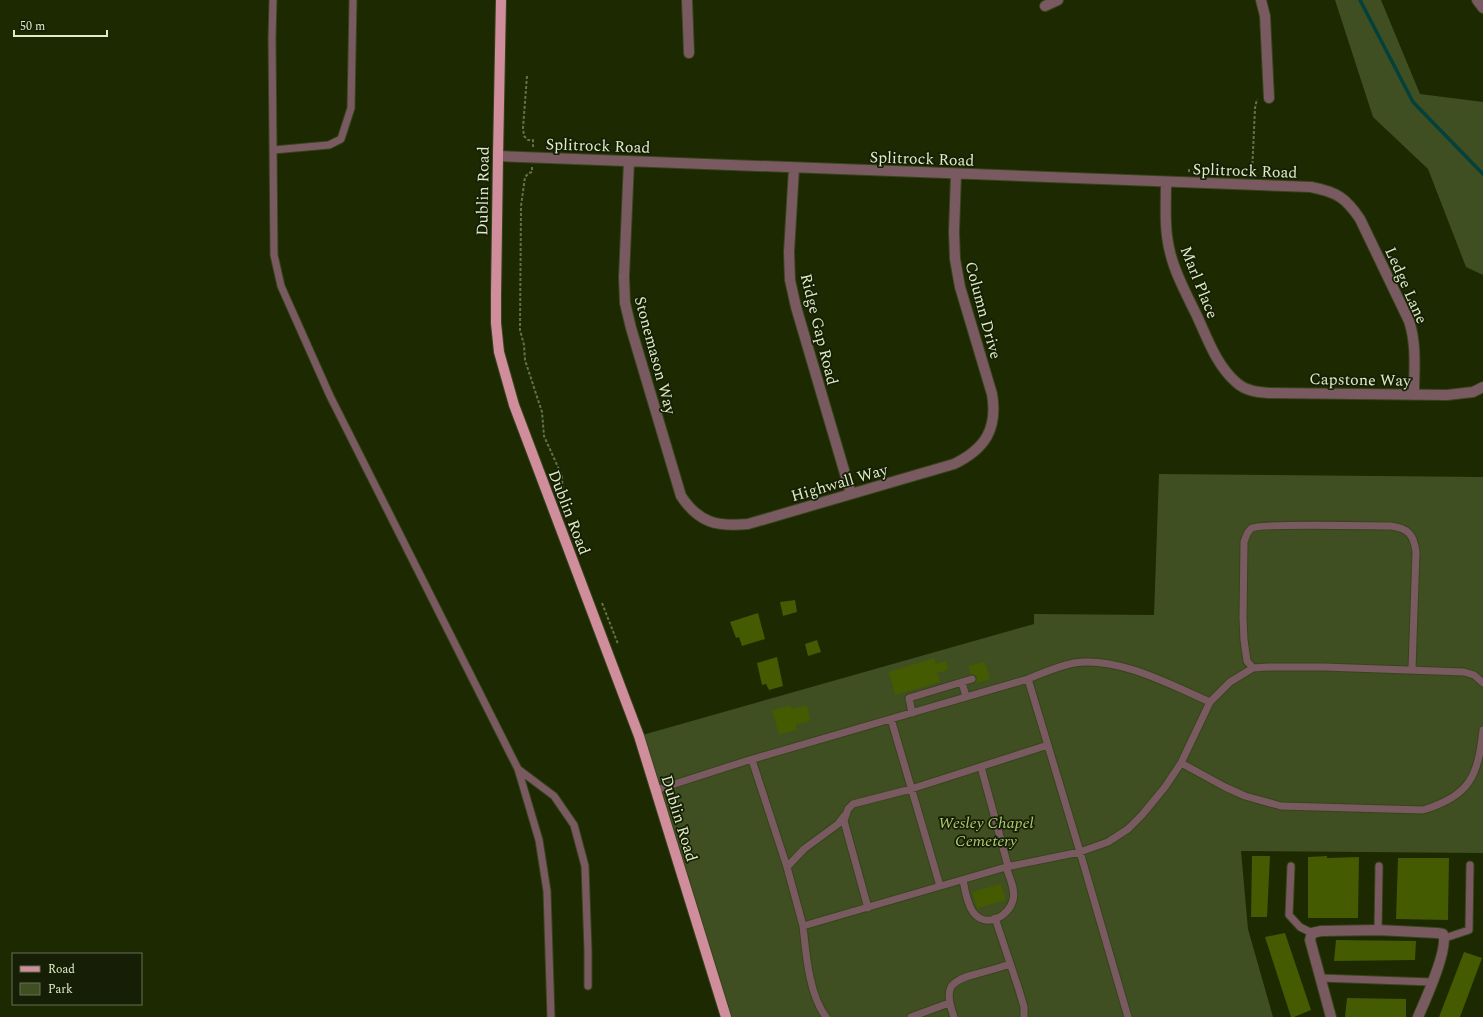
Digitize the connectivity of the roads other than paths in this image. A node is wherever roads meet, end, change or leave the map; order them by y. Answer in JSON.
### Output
{"nodes":[{"id":1,"x":273,"y":0,"type":"edge"},
{"id":2,"x":353,"y":0,"type":"edge"},
{"id":3,"x":501,"y":0,"type":"edge"},
{"id":4,"x":687,"y":0,"type":"edge"},
{"id":5,"x":1058,"y":0,"type":"edge"},
{"id":6,"x":1261,"y":0,"type":"edge"},
{"id":7,"x":1477,"y":0,"type":"edge"},
{"id":8,"x":1045,"y":6,"type":"dead end"},
{"id":9,"x":1483,"y":8,"type":"edge"},
{"id":10,"x":689,"y":53,"type":"dead end"},
{"id":11,"x":1268,"y":98,"type":"road end"},
{"id":12,"x":273,"y":150,"type":"junction"},
{"id":13,"x":498,"y":156,"type":"junction"},
{"id":14,"x":629,"y":161,"type":"junction"},
{"id":15,"x":794,"y":168,"type":"junction"},
{"id":16,"x":956,"y":174,"type":"junction"},
{"id":17,"x":1166,"y":182,"type":"junction"},
{"id":18,"x":1342,"y":198,"type":"joint"},
{"id":19,"x":1237,"y":384,"type":"joint"},
{"id":20,"x":1483,"y":388,"type":"edge"},
{"id":21,"x":1414,"y":395,"type":"junction"},
{"id":22,"x":978,"y":449,"type":"joint"},
{"id":23,"x":851,"y":494,"type":"junction"},
{"id":24,"x":704,"y":519,"type":"joint"},
{"id":25,"x":1253,"y":668,"type":"junction"},
{"id":26,"x":1412,"y":669,"type":"junction"},
{"id":27,"x":972,"y":679,"type":"dead end"},
{"id":28,"x":1028,"y":679,"type":"junction"},
{"id":29,"x":962,"y":682,"type":"junction"},
{"id":30,"x":1483,"y":683,"type":"edge"},
{"id":31,"x":966,"y":697,"type":"junction"},
{"id":32,"x":1210,"y":702,"type":"junction"},
{"id":33,"x":912,"y":713,"type":"junction"},
{"id":34,"x":892,"y":719,"type":"junction"},
{"id":35,"x":1483,"y":730,"type":"edge"},
{"id":36,"x":1048,"y":746,"type":"junction"},
{"id":37,"x":752,"y":760,"type":"junction"},
{"id":38,"x":1181,"y":763,"type":"junction"},
{"id":39,"x":981,"y":767,"type":"junction"},
{"id":40,"x":518,"y":769,"type":"junction"},
{"id":41,"x":911,"y":789,"type":"junction"},
{"id":42,"x":656,"y":790,"type":"junction"},
{"id":43,"x":845,"y":815,"type":"junction"},
{"id":44,"x":1080,"y":852,"type":"junction"},
{"id":45,"x":1007,"y":866,"type":"junction"},
{"id":46,"x":1291,"y":866,"type":"dead end"},
{"id":47,"x":1379,"y":866,"type":"dead end"},
{"id":48,"x":1470,"y":866,"type":"dead end"},
{"id":49,"x":787,"y":867,"type":"junction"},
{"id":50,"x":963,"y":880,"type":"junction"},
{"id":51,"x":940,"y":886,"type":"junction"},
{"id":52,"x":868,"y":908,"type":"junction"},
{"id":53,"x":996,"y":918,"type":"junction"},
{"id":54,"x":803,"y":926,"type":"junction"},
{"id":55,"x":1378,"y":930,"type":"junction"},
{"id":56,"x":1312,"y":933,"type":"junction"},
{"id":57,"x":1445,"y":938,"type":"junction"},
{"id":58,"x":1010,"y":964,"type":"junction"},
{"id":59,"x":1320,"y":978,"type":"junction"},
{"id":60,"x":1432,"y":982,"type":"junction"},
{"id":61,"x":588,"y":986,"type":"dead end"},
{"id":62,"x":949,"y":1002,"type":"junction"},
{"id":63,"x":551,"y":1017,"type":"edge"},
{"id":64,"x":726,"y":1017,"type":"edge"},
{"id":65,"x":826,"y":1017,"type":"edge"},
{"id":66,"x":911,"y":1017,"type":"edge"},
{"id":67,"x":954,"y":1017,"type":"edge"},
{"id":68,"x":1024,"y":1017,"type":"edge"},
{"id":69,"x":1128,"y":1017,"type":"edge"},
{"id":70,"x":1331,"y":1017,"type":"edge"},
{"id":71,"x":1418,"y":1017,"type":"edge"}],
"edges":[{"from":1,"to":12,"type":"lane"},
{"from":2,"to":12,"type":"lane"},
{"from":3,"to":13,"type":"main road","name":"Dublin Road"},
{"from":4,"to":10,"type":"street"},
{"from":5,"to":8,"type":"street"},
{"from":6,"to":11,"type":"street"},
{"from":7,"to":9,"type":"street"},
{"from":12,"to":40,"type":"lane"},
{"from":13,"to":14,"type":"street","name":"Splitrock Road"},
{"from":13,"to":42,"type":"main road","name":"Dublin Road"},
{"from":14,"to":15,"type":"street","name":"Splitrock Road"},
{"from":14,"to":24,"type":"street","name":"Stonemason Way"},
{"from":15,"to":16,"type":"street","name":"Splitrock Road"},
{"from":15,"to":23,"type":"street","name":"Ridge Gap Road"},
{"from":16,"to":17,"type":"street","name":"Splitrock Road"},
{"from":16,"to":22,"type":"street","name":"Column Drive"},
{"from":17,"to":18,"type":"street","name":"Splitrock Road"},
{"from":17,"to":19,"type":"street","name":"Marl Place"},
{"from":18,"to":21,"type":"street","name":"Ledge Lane"},
{"from":19,"to":21,"type":"street","name":"Capstone Way"},
{"from":20,"to":21,"type":"street","name":"Capstone Way"},
{"from":22,"to":23,"type":"street","name":"Highwall Way"},
{"from":23,"to":24,"type":"street","name":"Highwall Way"},
{"from":25,"to":26,"type":"lane"},
{"from":25,"to":26,"type":"lane"},
{"from":25,"to":32,"type":"lane"},
{"from":26,"to":30,"type":"lane"},
{"from":27,"to":29,"type":"lane"},
{"from":28,"to":31,"type":"lane"},
{"from":28,"to":32,"type":"lane"},
{"from":28,"to":36,"type":"lane"},
{"from":29,"to":31,"type":"lane"},
{"from":29,"to":33,"type":"lane"},
{"from":31,"to":33,"type":"lane"},
{"from":32,"to":38,"type":"lane"},
{"from":33,"to":34,"type":"lane"},
{"from":34,"to":37,"type":"lane"},
{"from":34,"to":41,"type":"lane"},
{"from":35,"to":38,"type":"lane"},
{"from":36,"to":39,"type":"lane"},
{"from":36,"to":44,"type":"lane"},
{"from":37,"to":42,"type":"lane"},
{"from":37,"to":49,"type":"lane"},
{"from":38,"to":44,"type":"lane"},
{"from":39,"to":41,"type":"lane"},
{"from":39,"to":45,"type":"lane"},
{"from":40,"to":61,"type":"lane"},
{"from":40,"to":63,"type":"lane"},
{"from":41,"to":43,"type":"lane"},
{"from":41,"to":51,"type":"lane"},
{"from":42,"to":64,"type":"main road","name":"Dublin Road"},
{"from":43,"to":49,"type":"lane"},
{"from":43,"to":52,"type":"lane"},
{"from":44,"to":45,"type":"lane"},
{"from":44,"to":69,"type":"lane"},
{"from":45,"to":50,"type":"lane"},
{"from":45,"to":53,"type":"lane"},
{"from":46,"to":56,"type":"lane"},
{"from":47,"to":55,"type":"lane"},
{"from":48,"to":57,"type":"lane"},
{"from":49,"to":54,"type":"lane"},
{"from":50,"to":51,"type":"lane"},
{"from":50,"to":53,"type":"lane"},
{"from":51,"to":52,"type":"lane"},
{"from":52,"to":54,"type":"lane"},
{"from":53,"to":58,"type":"lane"},
{"from":54,"to":65,"type":"lane"},
{"from":55,"to":56,"type":"street"},
{"from":55,"to":57,"type":"street"},
{"from":56,"to":59,"type":"street"},
{"from":57,"to":60,"type":"street"},
{"from":58,"to":62,"type":"lane"},
{"from":58,"to":68,"type":"lane"},
{"from":59,"to":60,"type":"lane"},
{"from":59,"to":70,"type":"street"},
{"from":60,"to":71,"type":"street"},
{"from":62,"to":66,"type":"lane"},
{"from":62,"to":67,"type":"lane"}]}
